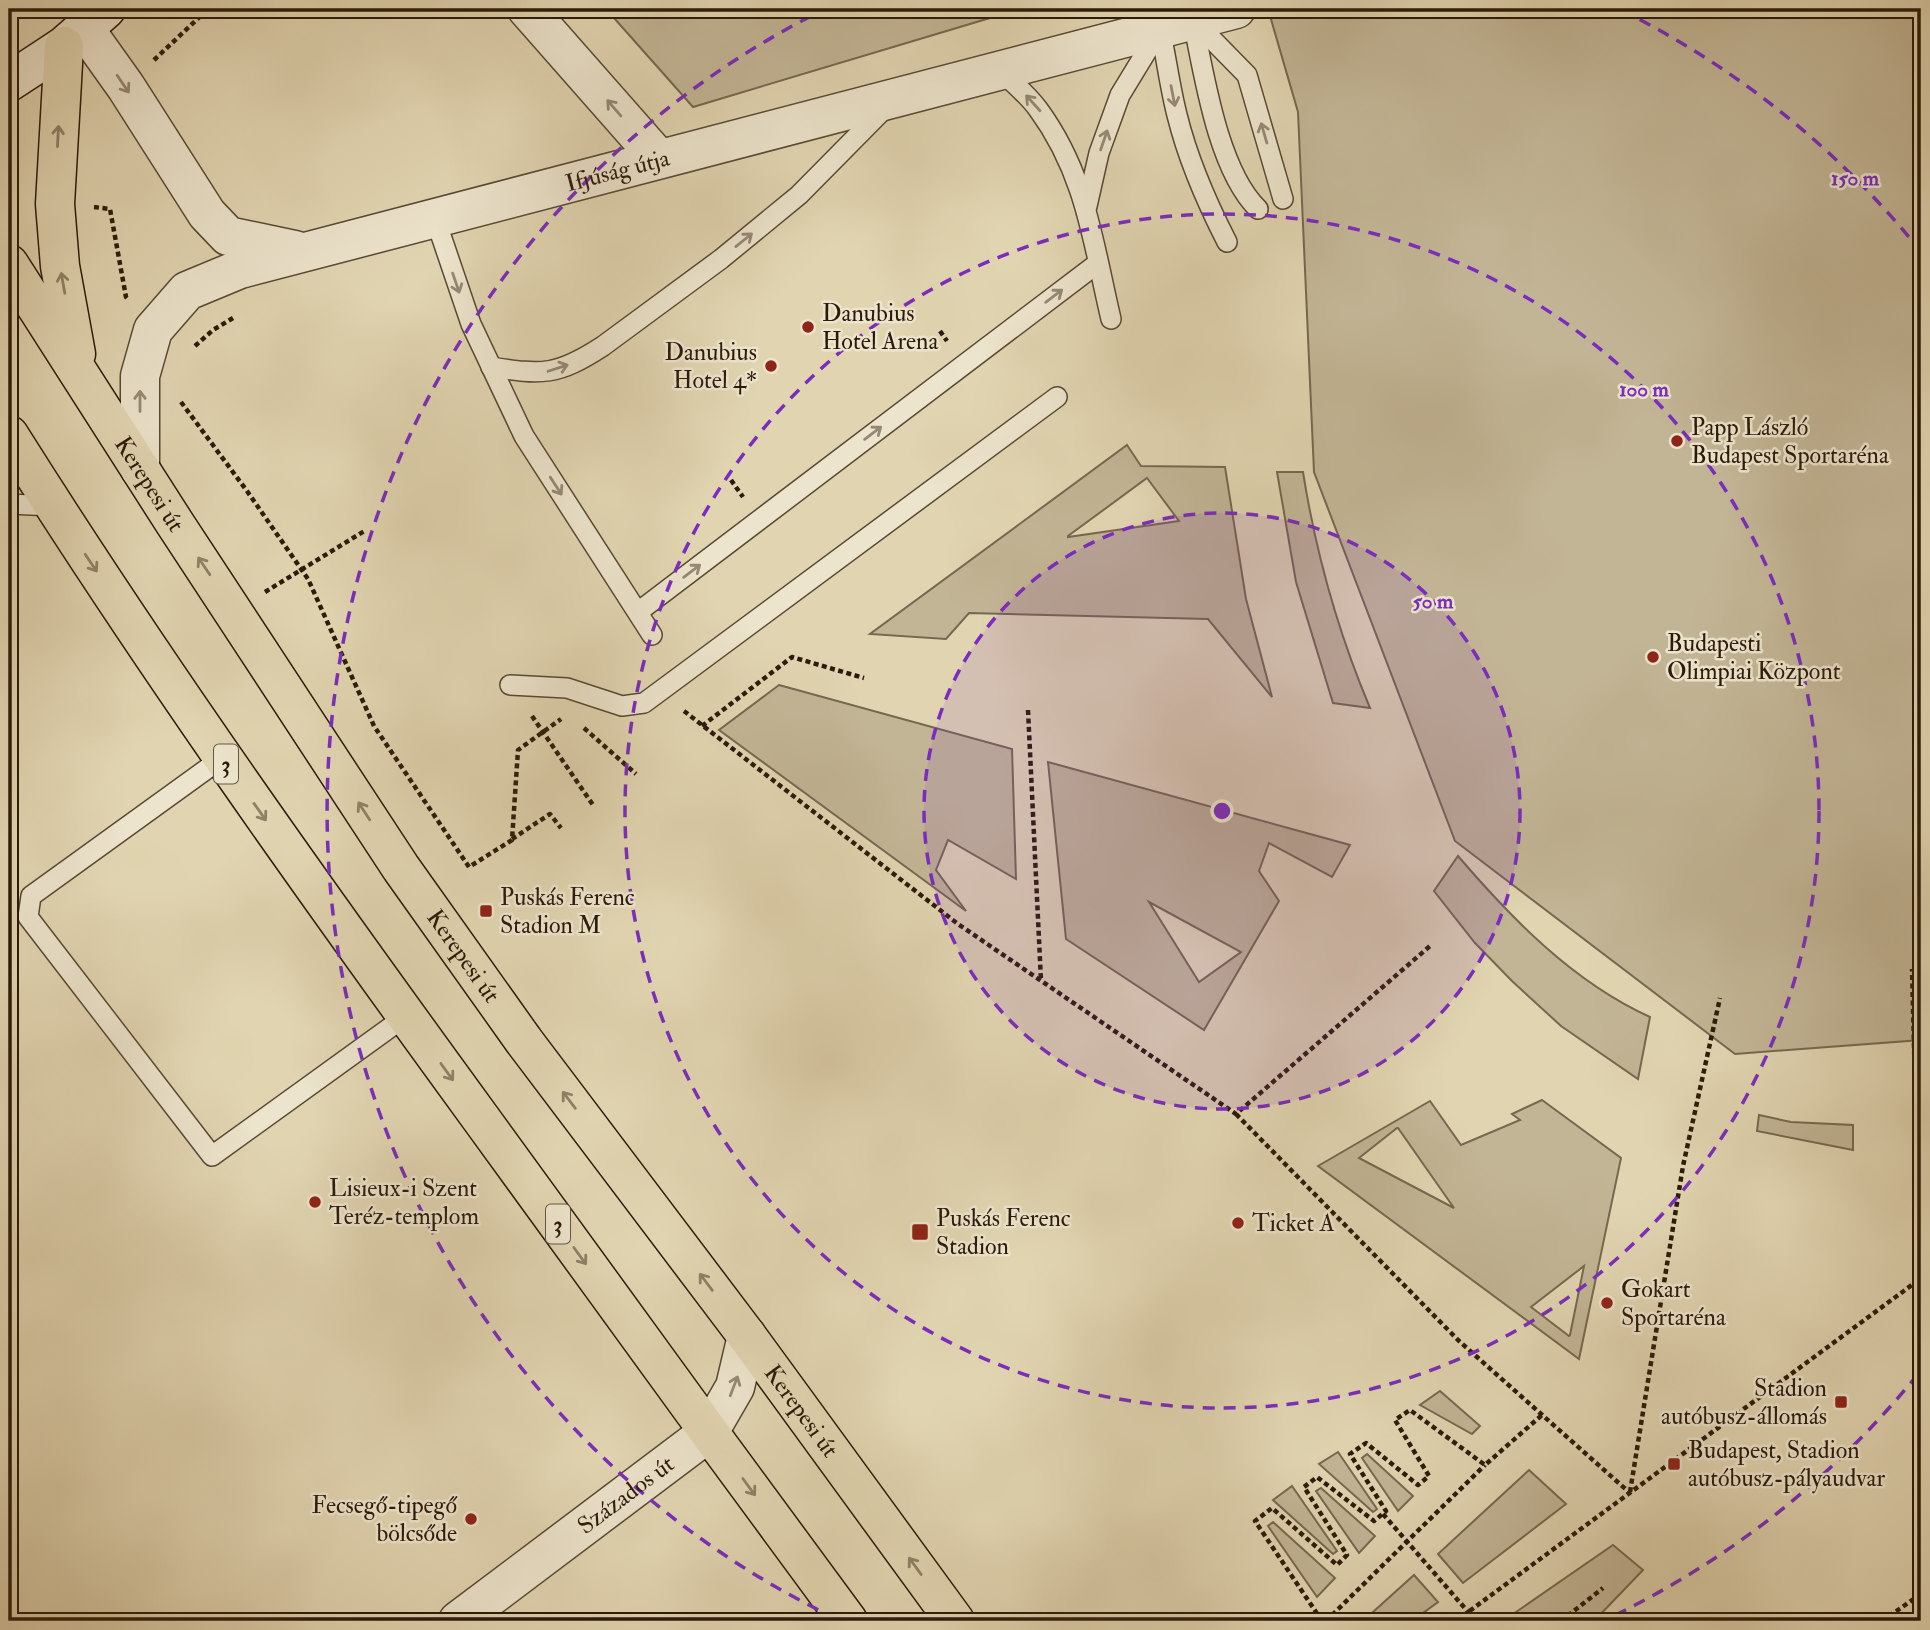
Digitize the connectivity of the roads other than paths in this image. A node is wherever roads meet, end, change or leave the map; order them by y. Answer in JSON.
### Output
{"nodes":[{"id":1,"x":527,"y":9,"type":"edge"},
{"id":2,"x":1236,"y":9,"type":"edge"},
{"id":3,"x":1169,"y":19,"type":"edge"},
{"id":4,"x":85,"y":23,"type":"edge"},
{"id":5,"x":1001,"y":71,"type":"junction"},
{"id":6,"x":9,"y":82,"type":"edge"},
{"id":7,"x":895,"y":98,"type":"junction"},
{"id":8,"x":659,"y":159,"type":"junction"},
{"id":9,"x":1283,"y":198,"type":"dead end"},
{"id":10,"x":1087,"y":206,"type":"junction"},
{"id":11,"x":1258,"y":209,"type":"dead end"},
{"id":12,"x":435,"y":218,"type":"junction"},
{"id":13,"x":1227,"y":242,"type":"dead end"},
{"id":14,"x":304,"y":252,"type":"junction"},
{"id":15,"x":1098,"y":263,"type":"junction"},
{"id":16,"x":9,"y":264,"type":"edge"},
{"id":17,"x":1111,"y":319,"type":"dead end"},
{"id":18,"x":491,"y":367,"type":"junction"},
{"id":19,"x":80,"y":374,"type":"junction"},
{"id":20,"x":1057,"y":397,"type":"dead end"},
{"id":21,"x":9,"y":435,"type":"edge"},
{"id":22,"x":140,"y":469,"type":"junction"},
{"id":23,"x":9,"y":504,"type":"edge"},
{"id":24,"x":53,"y":506,"type":"junction"},
{"id":25,"x":638,"y":612,"type":"junction"},
{"id":26,"x":652,"y":635,"type":"dead end"},
{"id":27,"x":510,"y":685,"type":"dead end"},
{"id":28,"x":222,"y":758,"type":"junction"},
{"id":29,"x":406,"y":1016,"type":"junction"},
{"id":30,"x":747,"y":1336,"type":"junction"},
{"id":31,"x":709,"y":1432,"type":"junction"},
{"id":32,"x":458,"y":1621,"type":"edge"},
{"id":33,"x":848,"y":1621,"type":"edge"},
{"id":34,"x":955,"y":1621,"type":"edge"}],
"edges":[{"from":8,"to":1,"type":"street","one_way":true},
{"from":2,"to":3,"type":"street","name":"Ifjúság útja"},
{"from":3,"to":5,"type":"street","name":"Ifjúság útja"},
{"from":9,"to":3,"type":"lane","one_way":true},
{"from":10,"to":3,"type":"lane","one_way":true},
{"from":3,"to":11,"type":"lane"},
{"from":3,"to":13,"type":"lane","one_way":true},
{"from":4,"to":6,"type":"street"},
{"from":4,"to":14,"type":"street","one_way":true},
{"from":19,"to":4,"type":"main road","one_way":true},
{"from":5,"to":7,"type":"street","name":"Ifjúság útja"},
{"from":10,"to":5,"type":"lane","one_way":true},
{"from":7,"to":8,"type":"street","name":"Ifjúság útja"},
{"from":18,"to":7,"type":"lane","one_way":true},
{"from":8,"to":12,"type":"street","name":"Ifjúság útja"},
{"from":10,"to":15,"type":"lane"},
{"from":12,"to":14,"type":"street","name":"Ifjúság útja"},
{"from":12,"to":18,"type":"lane","one_way":true},
{"from":22,"to":14,"type":"street","name":"Ifjúság útja","one_way":true},
{"from":15,"to":17,"type":"lane"},
{"from":25,"to":15,"type":"lane","one_way":true},
{"from":16,"to":19,"type":"main road","name":"Kerepesi út"},
{"from":18,"to":25,"type":"lane","one_way":true},
{"from":19,"to":22,"type":"main road","name":"Kerepesi út"},
{"from":20,"to":27,"type":"lane"},
{"from":21,"to":24,"type":"main road","number":"3"},
{"from":30,"to":22,"type":"main road","name":"Kerepesi út","one_way":true},
{"from":23,"to":24,"type":"lane"},
{"from":24,"to":28,"type":"main road","number":"3","one_way":true},
{"from":25,"to":26,"type":"lane"},
{"from":28,"to":29,"type":"main road","number":"3","one_way":true},
{"from":28,"to":29,"type":"lane"},
{"from":29,"to":31,"type":"main road","number":"3","one_way":true},
{"from":31,"to":30,"type":"street","name":"Százados út","one_way":true},
{"from":34,"to":30,"type":"main road","name":"Kerepesi út","one_way":true},
{"from":31,"to":32,"type":"street","name":"Százados út"},
{"from":31,"to":33,"type":"main road","number":"3","one_way":true}]}
